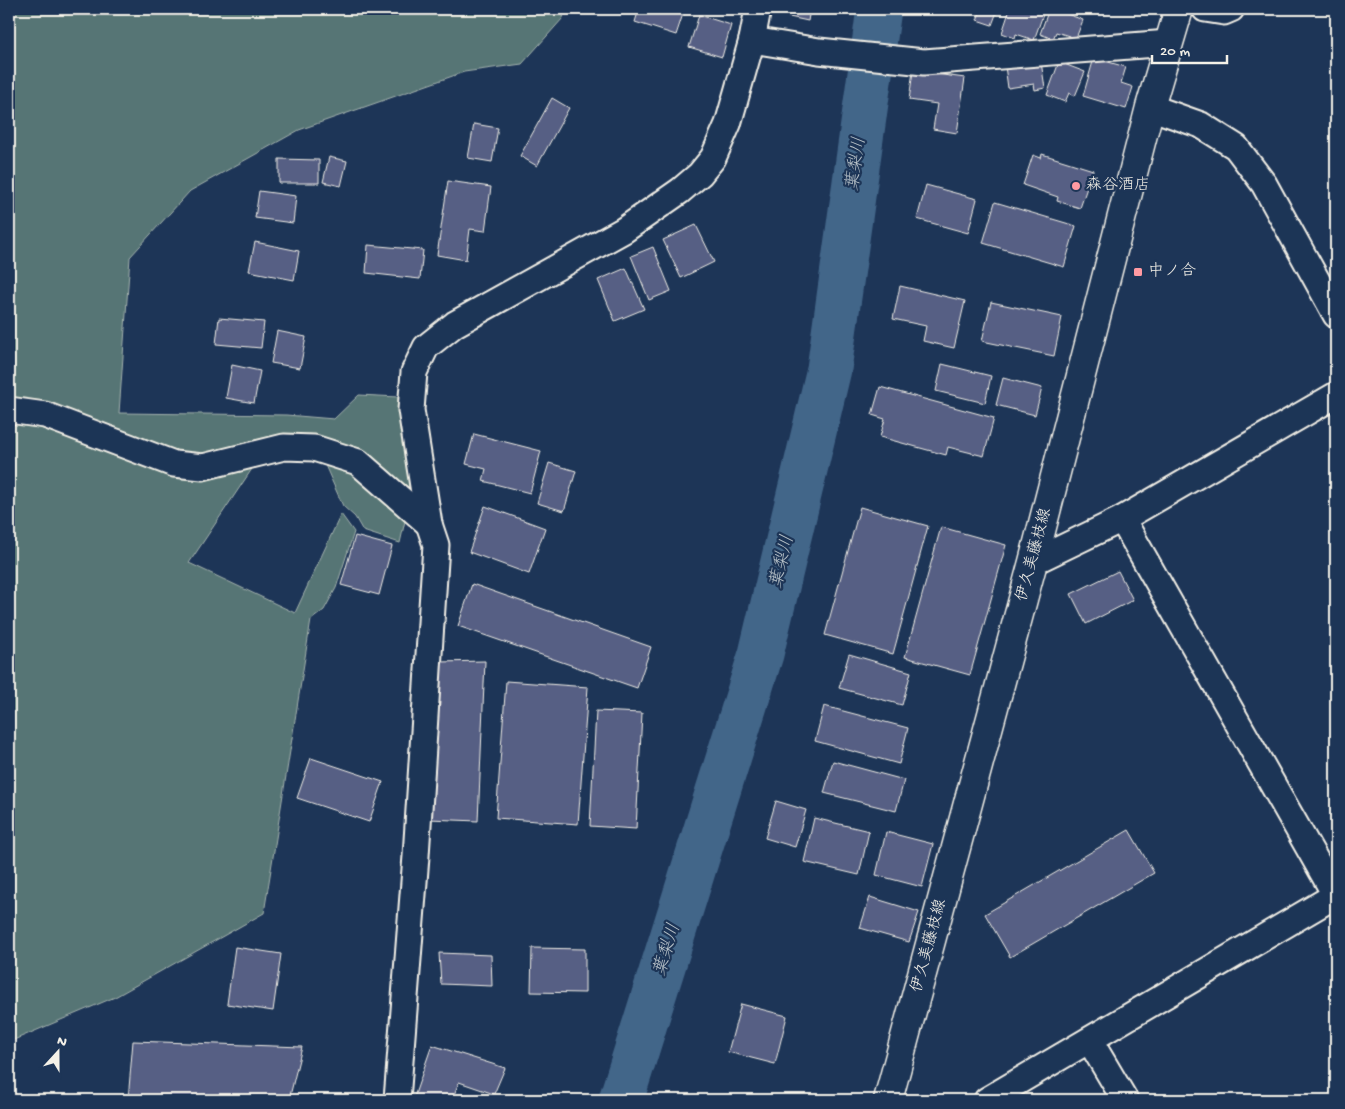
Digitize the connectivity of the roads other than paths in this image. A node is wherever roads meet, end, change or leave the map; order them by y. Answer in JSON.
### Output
{"nodes":[{"id":1,"x":758,"y":9,"type":"edge"},
{"id":2,"x":1179,"y":9,"type":"edge"},
{"id":3,"x":1205,"y":9,"type":"edge"},
{"id":4,"x":1231,"y":9,"type":"edge"},
{"id":5,"x":752,"y":40,"type":"junction"},
{"id":6,"x":1170,"y":43,"type":"junction"},
{"id":7,"x":1150,"y":107,"type":"junction"},
{"id":8,"x":1336,"y":315,"type":"edge"},
{"id":9,"x":1336,"y":395,"type":"edge"},
{"id":10,"x":9,"y":410,"type":"edge"},
{"id":11,"x":1122,"y":519,"type":"junction"},
{"id":12,"x":429,"y":524,"type":"junction"},
{"id":13,"x":1033,"y":562,"type":"junction"},
{"id":14,"x":1336,"y":895,"type":"edge"},
{"id":15,"x":1090,"y":1041,"type":"junction"},
{"id":16,"x":397,"y":1100,"type":"edge"},
{"id":17,"x":888,"y":1100,"type":"edge"},
{"id":18,"x":987,"y":1100,"type":"edge"},
{"id":19,"x":1125,"y":1100,"type":"edge"}],
"edges":[{"from":1,"to":5,"type":"street"},
{"from":2,"to":6,"type":"main road","name":"伊久美藤枝線"},
{"from":3,"to":4,"type":"street"},
{"from":5,"to":6,"type":"street"},
{"from":5,"to":12,"type":"street"},
{"from":6,"to":7,"type":"main road","name":"伊久美藤枝線"},
{"from":7,"to":8,"type":"street"},
{"from":7,"to":13,"type":"main road","name":"伊久美藤枝線"},
{"from":9,"to":11,"type":"street"},
{"from":10,"to":12,"type":"street"},
{"from":11,"to":13,"type":"street"},
{"from":11,"to":14,"type":"street"},
{"from":12,"to":16,"type":"street"},
{"from":13,"to":17,"type":"main road","name":"伊久美藤枝線"},
{"from":14,"to":15,"type":"street"},
{"from":15,"to":18,"type":"street"},
{"from":15,"to":19,"type":"street"}]}
